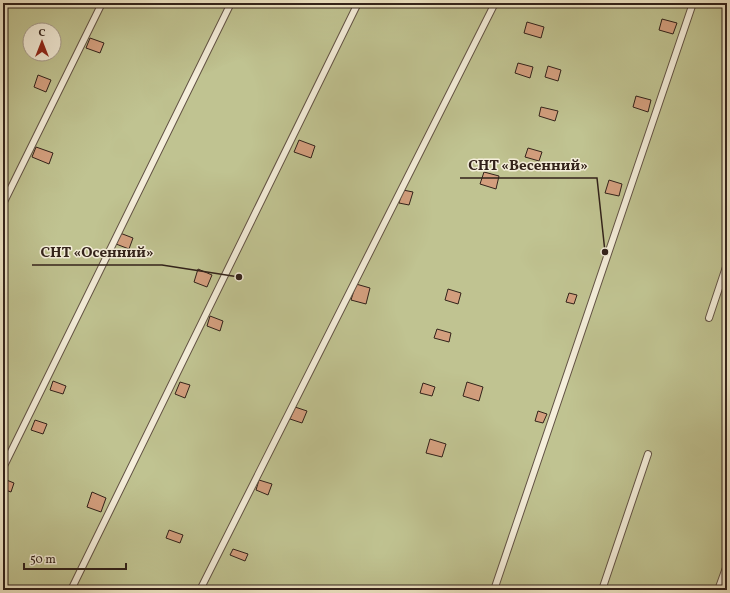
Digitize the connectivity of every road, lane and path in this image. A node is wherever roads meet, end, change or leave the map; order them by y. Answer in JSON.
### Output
{"nodes":[{"id":1,"x":102,"y":3,"type":"edge"},
{"id":2,"x":231,"y":3,"type":"edge"},
{"id":3,"x":358,"y":3,"type":"edge"},
{"id":4,"x":495,"y":3,"type":"edge"},
{"id":5,"x":693,"y":3,"type":"edge"},
{"id":6,"x":3,"y":204,"type":"edge"},
{"id":7,"x":727,"y":264,"type":"edge"},
{"id":8,"x":709,"y":318,"type":"dead end"},
{"id":9,"x":648,"y":454,"type":"dead end"},
{"id":10,"x":3,"y":468,"type":"edge"},
{"id":11,"x":727,"y":565,"type":"edge"},
{"id":12,"x":71,"y":590,"type":"edge"},
{"id":13,"x":200,"y":590,"type":"edge"},
{"id":14,"x":494,"y":590,"type":"edge"},
{"id":15,"x":602,"y":590,"type":"edge"},
{"id":16,"x":718,"y":590,"type":"edge"}],
"edges":[{"from":1,"to":6,"type":"lane"},
{"from":2,"to":10,"type":"lane"},
{"from":3,"to":12,"type":"lane"},
{"from":4,"to":13,"type":"lane"},
{"from":5,"to":14,"type":"lane"},
{"from":7,"to":8,"type":"lane"},
{"from":9,"to":15,"type":"lane"},
{"from":11,"to":16,"type":"lane"}]}
